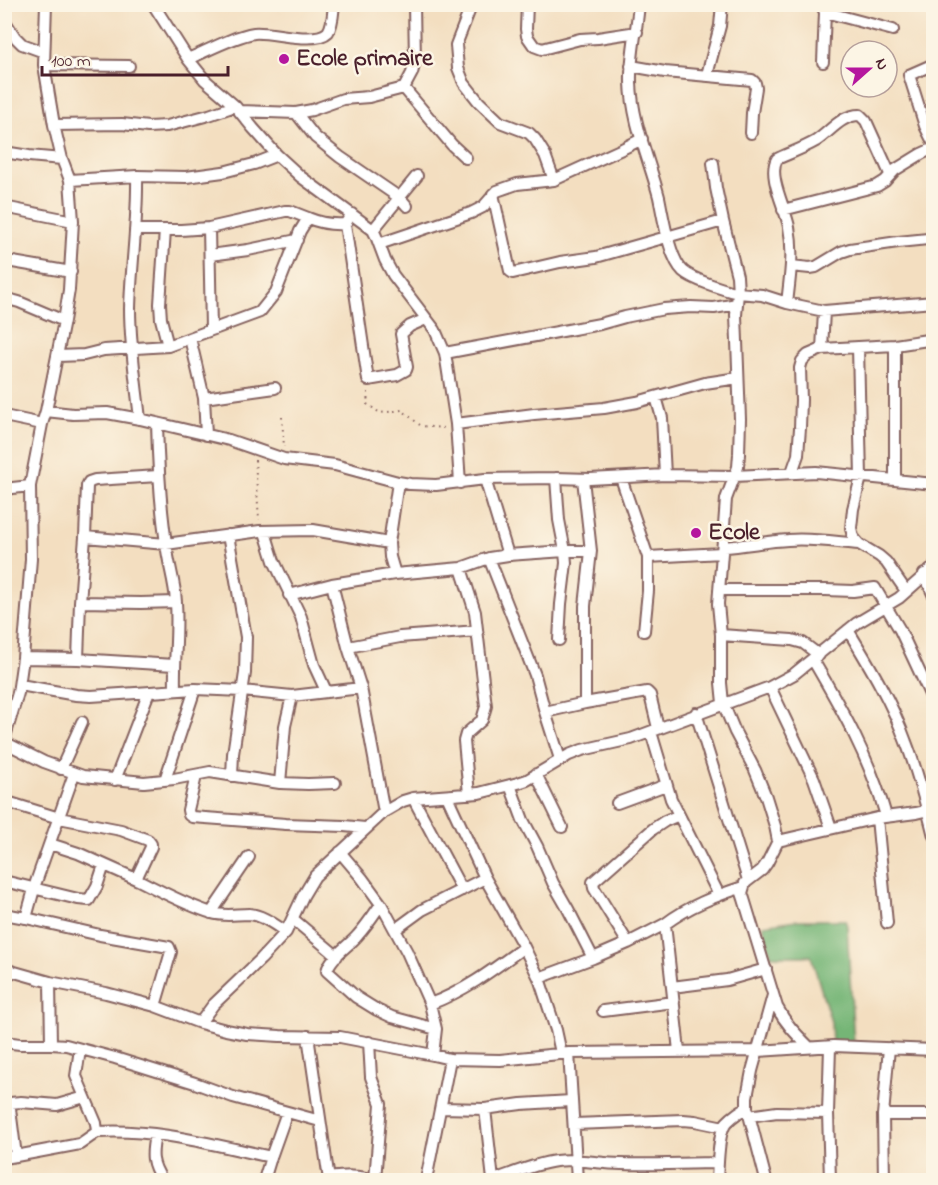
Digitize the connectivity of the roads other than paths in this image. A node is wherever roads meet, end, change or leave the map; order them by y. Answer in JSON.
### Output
{"nodes":[{"id":1,"x":46,"y":4,"type":"edge"},
{"id":2,"x":153,"y":4,"type":"edge"},
{"id":3,"x":334,"y":4,"type":"edge"},
{"id":4,"x":414,"y":4,"type":"edge"},
{"id":5,"x":472,"y":4,"type":"edge"},
{"id":6,"x":527,"y":4,"type":"edge"},
{"id":7,"x":639,"y":4,"type":"edge"},
{"id":8,"x":722,"y":4,"type":"edge"},
{"id":9,"x":823,"y":8,"type":"edge"},
{"id":10,"x":4,"y":20,"type":"edge"},
{"id":11,"x":893,"y":30,"type":"dead end"},
{"id":12,"x":637,"y":32,"type":"junction"},
{"id":13,"x":44,"y":52,"type":"junction"},
{"id":14,"x":188,"y":59,"type":"junction"},
{"id":15,"x":823,"y":62,"type":"dead end"},
{"id":16,"x":933,"y":64,"type":"edge"},
{"id":17,"x":44,"y":65,"type":"junction"},
{"id":18,"x":129,"y":66,"type":"dead end"},
{"id":19,"x":631,"y":66,"type":"junction"},
{"id":20,"x":707,"y":75,"type":"junction"},
{"id":21,"x":404,"y":88,"type":"junction"},
{"id":22,"x":238,"y":109,"type":"junction"},
{"id":23,"x":296,"y":113,"type":"junction"},
{"id":24,"x":929,"y":124,"type":"edge"},
{"id":25,"x":54,"y":125,"type":"junction"},
{"id":26,"x":752,"y":133,"type":"dead end"},
{"id":27,"x":642,"y":139,"type":"junction"},
{"id":28,"x":933,"y":146,"type":"edge"},
{"id":29,"x":4,"y":152,"type":"edge"},
{"id":30,"x":277,"y":155,"type":"junction"},
{"id":31,"x":466,"y":158,"type":"dead end"},
{"id":32,"x":62,"y":159,"type":"junction"},
{"id":33,"x":713,"y":163,"type":"dead end"},
{"id":34,"x":890,"y":174,"type":"junction"},
{"id":35,"x":137,"y":176,"type":"junction"},
{"id":36,"x":417,"y":176,"type":"dead end"},
{"id":37,"x":70,"y":180,"type":"junction"},
{"id":38,"x":554,"y":180,"type":"junction"},
{"id":39,"x":493,"y":194,"type":"junction"},
{"id":40,"x":403,"y":202,"type":"junction"},
{"id":41,"x":4,"y":207,"type":"edge"},
{"id":42,"x":783,"y":210,"type":"junction"},
{"id":43,"x":352,"y":214,"type":"junction"},
{"id":44,"x":308,"y":218,"type":"junction"},
{"id":45,"x":73,"y":221,"type":"junction"},
{"id":46,"x":723,"y":221,"type":"junction"},
{"id":47,"x":345,"y":224,"type":"junction"},
{"id":48,"x":209,"y":228,"type":"junction"},
{"id":49,"x":135,"y":230,"type":"junction"},
{"id":50,"x":165,"y":230,"type":"junction"},
{"id":51,"x":373,"y":230,"type":"junction"},
{"id":52,"x":667,"y":238,"type":"junction"},
{"id":53,"x":928,"y":239,"type":"dead end"},
{"id":54,"x":297,"y":240,"type":"junction"},
{"id":55,"x":379,"y":244,"type":"junction"},
{"id":56,"x":210,"y":255,"type":"junction"},
{"id":57,"x":7,"y":261,"type":"dead end"},
{"id":58,"x":791,"y":266,"type":"junction"},
{"id":59,"x":71,"y":272,"type":"junction"},
{"id":60,"x":4,"y":298,"type":"edge"},
{"id":61,"x":737,"y":299,"type":"junction"},
{"id":62,"x":933,"y":302,"type":"edge"},
{"id":63,"x":787,"y":303,"type":"junction"},
{"id":64,"x":824,"y":311,"type":"junction"},
{"id":65,"x":426,"y":319,"type":"junction"},
{"id":66,"x":64,"y":321,"type":"junction"},
{"id":67,"x":211,"y":329,"type":"junction"},
{"id":68,"x":190,"y":338,"type":"junction"},
{"id":69,"x":933,"y":339,"type":"edge"},
{"id":70,"x":895,"y":345,"type":"junction"},
{"id":71,"x":168,"y":346,"type":"junction"},
{"id":72,"x":858,"y":348,"type":"junction"},
{"id":73,"x":133,"y":349,"type":"junction"},
{"id":74,"x":822,"y":349,"type":"junction"},
{"id":75,"x":445,"y":353,"type":"junction"},
{"id":76,"x":58,"y":356,"type":"junction"},
{"id":77,"x":738,"y":378,"type":"junction"},
{"id":78,"x":276,"y":388,"type":"dead end"},
{"id":79,"x":656,"y":397,"type":"junction"},
{"id":80,"x":204,"y":398,"type":"junction"},
{"id":81,"x":46,"y":411,"type":"junction"},
{"id":82,"x":4,"y":416,"type":"edge"},
{"id":83,"x":140,"y":419,"type":"junction"},
{"id":84,"x":157,"y":423,"type":"junction"},
{"id":85,"x":42,"y":424,"type":"junction"},
{"id":86,"x":457,"y":426,"type":"junction"},
{"id":87,"x":206,"y":435,"type":"junction"},
{"id":88,"x":792,"y":472,"type":"junction"},
{"id":89,"x":664,"y":475,"type":"junction"},
{"id":90,"x":158,"y":476,"type":"junction"},
{"id":91,"x":734,"y":476,"type":"junction"},
{"id":92,"x":861,"y":477,"type":"junction"},
{"id":93,"x":556,"y":478,"type":"junction"},
{"id":94,"x":621,"y":478,"type":"junction"},
{"id":95,"x":485,"y":479,"type":"junction"},
{"id":96,"x":583,"y":479,"type":"junction"},
{"id":97,"x":895,"y":480,"type":"junction"},
{"id":98,"x":398,"y":482,"type":"junction"},
{"id":99,"x":460,"y":483,"type":"junction"},
{"id":100,"x":933,"y":484,"type":"edge"},
{"id":101,"x":30,"y":486,"type":"junction"},
{"id":102,"x":4,"y":489,"type":"edge"},
{"id":103,"x":262,"y":531,"type":"junction"},
{"id":104,"x":228,"y":535,"type":"junction"},
{"id":105,"x":85,"y":537,"type":"junction"},
{"id":106,"x":388,"y":543,"type":"junction"},
{"id":107,"x":166,"y":544,"type":"junction"},
{"id":108,"x":859,"y":544,"type":"junction"},
{"id":109,"x":722,"y":550,"type":"junction"},
{"id":110,"x":565,"y":551,"type":"junction"},
{"id":111,"x":591,"y":551,"type":"junction"},
{"id":112,"x":508,"y":555,"type":"junction"},
{"id":113,"x":648,"y":557,"type":"junction"},
{"id":114,"x":489,"y":558,"type":"junction"},
{"id":115,"x":461,"y":568,"type":"junction"},
{"id":116,"x":929,"y":570,"type":"edge"},
{"id":117,"x":395,"y":573,"type":"junction"},
{"id":118,"x":332,"y":584,"type":"junction"},
{"id":119,"x":719,"y":590,"type":"junction"},
{"id":120,"x":906,"y":591,"type":"junction"},
{"id":121,"x":289,"y":595,"type":"junction"},
{"id":122,"x":933,"y":596,"type":"edge"},
{"id":123,"x":80,"y":602,"type":"junction"},
{"id":124,"x":176,"y":602,"type":"junction"},
{"id":125,"x":886,"y":606,"type":"junction"},
{"id":126,"x":848,"y":630,"type":"junction"},
{"id":127,"x":477,"y":631,"type":"junction"},
{"id":128,"x":644,"y":631,"type":"dead end"},
{"id":129,"x":722,"y":635,"type":"junction"},
{"id":130,"x":559,"y":640,"type":"dead end"},
{"id":131,"x":348,"y":647,"type":"junction"},
{"id":132,"x":816,"y":657,"type":"junction"},
{"id":133,"x":24,"y":658,"type":"junction"},
{"id":134,"x":78,"y":659,"type":"junction"},
{"id":135,"x":174,"y":665,"type":"junction"},
{"id":136,"x":20,"y":685,"type":"junction"},
{"id":137,"x":770,"y":687,"type":"junction"},
{"id":138,"x":361,"y":688,"type":"junction"},
{"id":139,"x":175,"y":690,"type":"junction"},
{"id":140,"x":195,"y":690,"type":"junction"},
{"id":141,"x":242,"y":691,"type":"junction"},
{"id":142,"x":326,"y":691,"type":"junction"},
{"id":143,"x":149,"y":692,"type":"junction"},
{"id":144,"x":292,"y":696,"type":"junction"},
{"id":145,"x":585,"y":703,"type":"junction"},
{"id":146,"x":723,"y":703,"type":"junction"},
{"id":147,"x":933,"y":703,"type":"edge"},
{"id":148,"x":9,"y":709,"type":"edge"},
{"id":149,"x":546,"y":712,"type":"junction"},
{"id":150,"x":696,"y":713,"type":"junction"},
{"id":151,"x":82,"y":722,"type":"dead end"},
{"id":152,"x":655,"y":730,"type":"junction"},
{"id":153,"x":4,"y":741,"type":"edge"},
{"id":154,"x":560,"y":759,"type":"junction"},
{"id":155,"x":62,"y":769,"type":"junction"},
{"id":156,"x":74,"y":774,"type":"junction"},
{"id":157,"x":536,"y":774,"type":"junction"},
{"id":158,"x":196,"y":776,"type":"junction"},
{"id":159,"x":232,"y":776,"type":"junction"},
{"id":160,"x":115,"y":780,"type":"junction"},
{"id":161,"x":165,"y":780,"type":"junction"},
{"id":162,"x":280,"y":783,"type":"junction"},
{"id":163,"x":335,"y":783,"type":"dead end"},
{"id":164,"x":666,"y":784,"type":"junction"},
{"id":165,"x":510,"y":785,"type":"junction"},
{"id":166,"x":469,"y":794,"type":"junction"},
{"id":167,"x":447,"y":796,"type":"junction"},
{"id":168,"x":414,"y":798,"type":"junction"},
{"id":169,"x":4,"y":801,"type":"edge"},
{"id":170,"x":617,"y":803,"type":"dead end"},
{"id":171,"x":930,"y":810,"type":"edge"},
{"id":172,"x":384,"y":812,"type":"junction"},
{"id":173,"x":679,"y":815,"type":"junction"},
{"id":174,"x":881,"y":817,"type":"junction"},
{"id":175,"x":59,"y":818,"type":"junction"},
{"id":176,"x":562,"y":827,"type":"dead end"},
{"id":177,"x":366,"y":828,"type":"junction"},
{"id":178,"x":831,"y":828,"type":"junction"},
{"id":179,"x":933,"y":836,"type":"edge"},
{"id":180,"x":778,"y":841,"type":"junction"},
{"id":181,"x":50,"y":844,"type":"junction"},
{"id":182,"x":340,"y":852,"type":"junction"},
{"id":183,"x":249,"y":857,"type":"dead end"},
{"id":184,"x":104,"y":865,"type":"junction"},
{"id":185,"x":485,"y":878,"type":"junction"},
{"id":186,"x":136,"y":879,"type":"junction"},
{"id":187,"x":4,"y":881,"type":"edge"},
{"id":188,"x":746,"y":884,"type":"junction"},
{"id":189,"x":34,"y":889,"type":"junction"},
{"id":190,"x":462,"y":890,"type":"junction"},
{"id":191,"x":718,"y":895,"type":"junction"},
{"id":192,"x":381,"y":904,"type":"junction"},
{"id":193,"x":211,"y":913,"type":"junction"},
{"id":194,"x":4,"y":915,"type":"edge"},
{"id":195,"x":26,"y":918,"type":"junction"},
{"id":196,"x":293,"y":919,"type":"junction"},
{"id":197,"x":887,"y":923,"type":"dead end"},
{"id":198,"x":665,"y":924,"type":"junction"},
{"id":199,"x":396,"y":929,"type":"junction"},
{"id":200,"x":286,"y":932,"type":"junction"},
{"id":201,"x":628,"y":943,"type":"junction"},
{"id":202,"x":524,"y":947,"type":"junction"},
{"id":203,"x":337,"y":956,"type":"junction"},
{"id":204,"x":593,"y":958,"type":"junction"},
{"id":205,"x":4,"y":969,"type":"edge"},
{"id":206,"x":766,"y":969,"type":"junction"},
{"id":207,"x":539,"y":978,"type":"junction"},
{"id":208,"x":50,"y":982,"type":"junction"},
{"id":209,"x":672,"y":987,"type":"junction"},
{"id":210,"x":773,"y":995,"type":"junction"},
{"id":211,"x":674,"y":1002,"type":"junction"},
{"id":212,"x":430,"y":1004,"type":"junction"},
{"id":213,"x":155,"y":1006,"type":"junction"},
{"id":214,"x":603,"y":1011,"type":"dead end"},
{"id":215,"x":200,"y":1023,"type":"junction"},
{"id":216,"x":436,"y":1029,"type":"junction"},
{"id":217,"x":308,"y":1036,"type":"junction"},
{"id":218,"x":4,"y":1042,"type":"edge"},
{"id":219,"x":369,"y":1042,"type":"junction"},
{"id":220,"x":51,"y":1044,"type":"junction"},
{"id":221,"x":809,"y":1047,"type":"junction"},
{"id":222,"x":830,"y":1047,"type":"junction"},
{"id":223,"x":889,"y":1048,"type":"junction"},
{"id":224,"x":80,"y":1049,"type":"junction"},
{"id":225,"x":933,"y":1050,"type":"edge"},
{"id":226,"x":679,"y":1051,"type":"junction"},
{"id":227,"x":758,"y":1051,"type":"junction"},
{"id":228,"x":565,"y":1053,"type":"junction"},
{"id":229,"x":433,"y":1055,"type":"junction"},
{"id":230,"x":450,"y":1059,"type":"junction"},
{"id":231,"x":86,"y":1097,"type":"junction"},
{"id":232,"x":571,"y":1101,"type":"junction"},
{"id":233,"x":441,"y":1108,"type":"junction"},
{"id":234,"x":485,"y":1109,"type":"junction"},
{"id":235,"x":748,"y":1111,"type":"junction"},
{"id":236,"x":287,"y":1112,"type":"junction"},
{"id":237,"x":828,"y":1113,"type":"junction"},
{"id":238,"x":933,"y":1114,"type":"edge"},
{"id":239,"x":883,"y":1115,"type":"junction"},
{"id":240,"x":320,"y":1121,"type":"junction"},
{"id":241,"x":574,"y":1124,"type":"junction"},
{"id":242,"x":723,"y":1127,"type":"junction"},
{"id":243,"x":97,"y":1132,"type":"junction"},
{"id":244,"x":154,"y":1135,"type":"junction"},
{"id":245,"x":16,"y":1156,"type":"junction"},
{"id":246,"x":271,"y":1157,"type":"junction"},
{"id":247,"x":4,"y":1158,"type":"edge"},
{"id":248,"x":577,"y":1160,"type":"junction"},
{"id":249,"x":718,"y":1163,"type":"junction"},
{"id":250,"x":328,"y":1179,"type":"edge"},
{"id":251,"x":162,"y":1180,"type":"edge"},
{"id":252,"x":264,"y":1180,"type":"edge"},
{"id":253,"x":375,"y":1180,"type":"edge"},
{"id":254,"x":426,"y":1180,"type":"edge"},
{"id":255,"x":493,"y":1180,"type":"edge"},
{"id":256,"x":577,"y":1180,"type":"edge"},
{"id":257,"x":717,"y":1180,"type":"edge"},
{"id":258,"x":766,"y":1180,"type":"edge"},
{"id":259,"x":830,"y":1180,"type":"edge"},
{"id":260,"x":884,"y":1180,"type":"edge"}],
"edges":[{"from":1,"to":13,"type":"street"},
{"from":2,"to":14,"type":"street"},
{"from":3,"to":14,"type":"street"},
{"from":4,"to":21,"type":"street"},
{"from":5,"to":38,"type":"street"},
{"from":6,"to":12,"type":"street"},
{"from":7,"to":12,"type":"street"},
{"from":8,"to":20,"type":"street"},
{"from":9,"to":11,"type":"street"},
{"from":9,"to":15,"type":"street"},
{"from":10,"to":13,"type":"street"},
{"from":12,"to":19,"type":"street"},
{"from":13,"to":17,"type":"street"},
{"from":14,"to":22,"type":"street"},
{"from":16,"to":24,"type":"street"},
{"from":17,"to":18,"type":"street"},
{"from":17,"to":25,"type":"street"},
{"from":19,"to":20,"type":"street"},
{"from":19,"to":27,"type":"street"},
{"from":20,"to":26,"type":"street"},
{"from":21,"to":23,"type":"street"},
{"from":21,"to":31,"type":"street"},
{"from":22,"to":23,"type":"street"},
{"from":22,"to":25,"type":"street"},
{"from":22,"to":30,"type":"street"},
{"from":23,"to":40,"type":"street"},
{"from":24,"to":28,"type":"street"},
{"from":25,"to":32,"type":"street"},
{"from":27,"to":38,"type":"street"},
{"from":27,"to":52,"type":"street"},
{"from":28,"to":34,"type":"street"},
{"from":29,"to":32,"type":"street"},
{"from":30,"to":35,"type":"street"},
{"from":30,"to":43,"type":"street"},
{"from":32,"to":37,"type":"street"},
{"from":33,"to":46,"type":"street"},
{"from":34,"to":42,"type":"street"},
{"from":34,"to":42,"type":"street"},
{"from":35,"to":37,"type":"street"},
{"from":35,"to":49,"type":"street"},
{"from":36,"to":40,"type":"street"},
{"from":37,"to":45,"type":"street"},
{"from":38,"to":39,"type":"street"},
{"from":39,"to":52,"type":"street"},
{"from":39,"to":55,"type":"street"},
{"from":40,"to":51,"type":"street"},
{"from":41,"to":45,"type":"street"},
{"from":42,"to":58,"type":"street"},
{"from":43,"to":47,"type":"street"},
{"from":43,"to":51,"type":"street"},
{"from":44,"to":47,"type":"street"},
{"from":44,"to":48,"type":"street"},
{"from":44,"to":54,"type":"street"},
{"from":45,"to":59,"type":"street"},
{"from":46,"to":52,"type":"street"},
{"from":46,"to":61,"type":"street"},
{"from":47,"to":65,"type":"street"},
{"from":48,"to":50,"type":"street"},
{"from":48,"to":56,"type":"street"},
{"from":49,"to":50,"type":"street"},
{"from":49,"to":73,"type":"street"},
{"from":50,"to":71,"type":"street"},
{"from":51,"to":55,"type":"street"},
{"from":52,"to":61,"type":"street"},
{"from":53,"to":58,"type":"street"},
{"from":54,"to":56,"type":"street"},
{"from":54,"to":67,"type":"street"},
{"from":55,"to":65,"type":"street"},
{"from":56,"to":67,"type":"street"},
{"from":57,"to":59,"type":"street"},
{"from":58,"to":63,"type":"street"},
{"from":59,"to":66,"type":"street"},
{"from":60,"to":66,"type":"street"},
{"from":61,"to":63,"type":"street"},
{"from":61,"to":75,"type":"street"},
{"from":61,"to":77,"type":"street"},
{"from":62,"to":64,"type":"street"},
{"from":63,"to":64,"type":"street"},
{"from":64,"to":74,"type":"street"},
{"from":65,"to":75,"type":"street"},
{"from":66,"to":76,"type":"street"},
{"from":67,"to":68,"type":"street"},
{"from":68,"to":71,"type":"street"},
{"from":68,"to":80,"type":"street"},
{"from":69,"to":70,"type":"street"},
{"from":70,"to":72,"type":"street"},
{"from":70,"to":97,"type":"street"},
{"from":71,"to":73,"type":"street"},
{"from":72,"to":74,"type":"street"},
{"from":72,"to":92,"type":"street"},
{"from":73,"to":76,"type":"street"},
{"from":73,"to":83,"type":"street"},
{"from":74,"to":88,"type":"street"},
{"from":75,"to":86,"type":"street"},
{"from":76,"to":81,"type":"street"},
{"from":77,"to":79,"type":"street"},
{"from":77,"to":91,"type":"street"},
{"from":78,"to":80,"type":"street"},
{"from":79,"to":86,"type":"street"},
{"from":79,"to":89,"type":"street"},
{"from":80,"to":87,"type":"street"},
{"from":81,"to":83,"type":"street"},
{"from":81,"to":85,"type":"street"},
{"from":82,"to":85,"type":"street"},
{"from":83,"to":84,"type":"street"},
{"from":84,"to":87,"type":"street"},
{"from":84,"to":90,"type":"street"},
{"from":85,"to":101,"type":"street"},
{"from":86,"to":99,"type":"street"},
{"from":87,"to":98,"type":"street"},
{"from":88,"to":91,"type":"street"},
{"from":88,"to":92,"type":"street"},
{"from":89,"to":91,"type":"street"},
{"from":89,"to":94,"type":"street"},
{"from":90,"to":105,"type":"street"},
{"from":90,"to":107,"type":"street"},
{"from":91,"to":109,"type":"street"},
{"from":92,"to":97,"type":"street"},
{"from":92,"to":108,"type":"street"},
{"from":93,"to":95,"type":"street"},
{"from":93,"to":96,"type":"street"},
{"from":93,"to":110,"type":"street"},
{"from":94,"to":96,"type":"street"},
{"from":94,"to":113,"type":"street"},
{"from":95,"to":99,"type":"street"},
{"from":95,"to":112,"type":"street"},
{"from":96,"to":111,"type":"street"},
{"from":97,"to":100,"type":"street"},
{"from":98,"to":99,"type":"street"},
{"from":98,"to":106,"type":"street"},
{"from":101,"to":102,"type":"street"},
{"from":101,"to":133,"type":"street"},
{"from":103,"to":104,"type":"street"},
{"from":103,"to":106,"type":"street"},
{"from":103,"to":121,"type":"street"},
{"from":104,"to":107,"type":"street"},
{"from":104,"to":141,"type":"street"},
{"from":105,"to":107,"type":"street"},
{"from":105,"to":123,"type":"street"},
{"from":106,"to":117,"type":"street"},
{"from":107,"to":124,"type":"street"},
{"from":108,"to":109,"type":"street"},
{"from":108,"to":120,"type":"street"},
{"from":109,"to":113,"type":"street"},
{"from":109,"to":119,"type":"street"},
{"from":110,"to":111,"type":"street"},
{"from":110,"to":112,"type":"street"},
{"from":110,"to":130,"type":"street"},
{"from":111,"to":145,"type":"street"},
{"from":112,"to":114,"type":"street"},
{"from":113,"to":128,"type":"street"},
{"from":114,"to":115,"type":"street"},
{"from":114,"to":149,"type":"street"},
{"from":115,"to":117,"type":"street"},
{"from":115,"to":127,"type":"street"},
{"from":116,"to":120,"type":"street"},
{"from":116,"to":122,"type":"street"},
{"from":117,"to":118,"type":"street"},
{"from":118,"to":121,"type":"street"},
{"from":118,"to":131,"type":"street"},
{"from":119,"to":125,"type":"street"},
{"from":119,"to":129,"type":"street"},
{"from":120,"to":125,"type":"street"},
{"from":121,"to":142,"type":"street"},
{"from":123,"to":124,"type":"street"},
{"from":123,"to":134,"type":"street"},
{"from":124,"to":135,"type":"street"},
{"from":125,"to":126,"type":"street"},
{"from":125,"to":147,"type":"street"},
{"from":126,"to":132,"type":"street"},
{"from":126,"to":171,"type":"street"},
{"from":127,"to":131,"type":"street"},
{"from":127,"to":166,"type":"street"},
{"from":129,"to":132,"type":"street"},
{"from":129,"to":146,"type":"street"},
{"from":131,"to":138,"type":"street"},
{"from":132,"to":137,"type":"street"},
{"from":132,"to":174,"type":"street"},
{"from":133,"to":134,"type":"street"},
{"from":133,"to":136,"type":"street"},
{"from":134,"to":135,"type":"street"},
{"from":135,"to":139,"type":"street"},
{"from":136,"to":143,"type":"street"},
{"from":136,"to":148,"type":"street"},
{"from":137,"to":146,"type":"street"},
{"from":137,"to":178,"type":"street"},
{"from":138,"to":142,"type":"street"},
{"from":138,"to":172,"type":"street"},
{"from":139,"to":140,"type":"street"},
{"from":139,"to":143,"type":"street"},
{"from":140,"to":141,"type":"street"},
{"from":140,"to":161,"type":"street"},
{"from":141,"to":144,"type":"street"},
{"from":141,"to":159,"type":"street"},
{"from":142,"to":144,"type":"street"},
{"from":143,"to":160,"type":"street"},
{"from":144,"to":162,"type":"street"},
{"from":145,"to":149,"type":"street"},
{"from":145,"to":152,"type":"street"},
{"from":146,"to":150,"type":"street"},
{"from":146,"to":180,"type":"street"},
{"from":148,"to":153,"type":"street"},
{"from":149,"to":154,"type":"street"},
{"from":150,"to":152,"type":"street"},
{"from":150,"to":188,"type":"street"},
{"from":151,"to":155,"type":"street"},
{"from":152,"to":154,"type":"street"},
{"from":152,"to":164,"type":"street"},
{"from":153,"to":155,"type":"street"},
{"from":154,"to":157,"type":"street"},
{"from":155,"to":156,"type":"street"},
{"from":156,"to":160,"type":"street"},
{"from":156,"to":175,"type":"street"},
{"from":157,"to":165,"type":"street"},
{"from":157,"to":176,"type":"street"},
{"from":158,"to":159,"type":"street"},
{"from":158,"to":161,"type":"street"},
{"from":158,"to":177,"type":"street"},
{"from":159,"to":162,"type":"street"},
{"from":160,"to":161,"type":"street"},
{"from":162,"to":163,"type":"street"},
{"from":164,"to":170,"type":"street"},
{"from":164,"to":173,"type":"street"},
{"from":165,"to":166,"type":"street"},
{"from":165,"to":204,"type":"street"},
{"from":166,"to":167,"type":"street"},
{"from":167,"to":168,"type":"street"},
{"from":167,"to":185,"type":"street"},
{"from":168,"to":172,"type":"street"},
{"from":168,"to":190,"type":"street"},
{"from":169,"to":175,"type":"street"},
{"from":171,"to":174,"type":"street"},
{"from":171,"to":179,"type":"street"},
{"from":172,"to":177,"type":"street"},
{"from":173,"to":191,"type":"street"},
{"from":173,"to":201,"type":"street"},
{"from":174,"to":178,"type":"street"},
{"from":174,"to":197,"type":"street"},
{"from":175,"to":181,"type":"street"},
{"from":175,"to":186,"type":"street"},
{"from":177,"to":182,"type":"street"},
{"from":178,"to":180,"type":"street"},
{"from":180,"to":188,"type":"street"},
{"from":181,"to":184,"type":"street"},
{"from":181,"to":189,"type":"street"},
{"from":182,"to":192,"type":"street"},
{"from":182,"to":196,"type":"street"},
{"from":183,"to":193,"type":"street"},
{"from":184,"to":186,"type":"street"},
{"from":184,"to":189,"type":"street"},
{"from":185,"to":190,"type":"street"},
{"from":185,"to":202,"type":"street"},
{"from":186,"to":193,"type":"street"},
{"from":187,"to":189,"type":"street"},
{"from":188,"to":191,"type":"street"},
{"from":188,"to":206,"type":"street"},
{"from":189,"to":195,"type":"street"},
{"from":190,"to":199,"type":"street"},
{"from":191,"to":198,"type":"street"},
{"from":192,"to":199,"type":"street"},
{"from":192,"to":203,"type":"street"},
{"from":193,"to":200,"type":"street"},
{"from":194,"to":195,"type":"street"},
{"from":195,"to":213,"type":"street"},
{"from":196,"to":200,"type":"street"},
{"from":196,"to":203,"type":"street"},
{"from":198,"to":201,"type":"street"},
{"from":198,"to":209,"type":"street"},
{"from":199,"to":212,"type":"street"},
{"from":200,"to":215,"type":"street"},
{"from":201,"to":204,"type":"street"},
{"from":202,"to":207,"type":"street"},
{"from":202,"to":212,"type":"street"},
{"from":203,"to":216,"type":"street"},
{"from":204,"to":207,"type":"street"},
{"from":205,"to":208,"type":"street"},
{"from":206,"to":209,"type":"street"},
{"from":206,"to":210,"type":"street"},
{"from":207,"to":228,"type":"street"},
{"from":208,"to":213,"type":"street"},
{"from":208,"to":220,"type":"street"},
{"from":209,"to":211,"type":"street"},
{"from":210,"to":221,"type":"street"},
{"from":210,"to":227,"type":"street"},
{"from":211,"to":214,"type":"street"},
{"from":211,"to":226,"type":"street"},
{"from":212,"to":216,"type":"street"},
{"from":213,"to":215,"type":"street"},
{"from":215,"to":217,"type":"street"},
{"from":216,"to":229,"type":"street"},
{"from":217,"to":219,"type":"street"},
{"from":217,"to":240,"type":"street"},
{"from":218,"to":220,"type":"street"},
{"from":219,"to":229,"type":"street"},
{"from":219,"to":253,"type":"street"},
{"from":220,"to":224,"type":"street"},
{"from":221,"to":222,"type":"street"},
{"from":221,"to":227,"type":"street"},
{"from":222,"to":223,"type":"street"},
{"from":222,"to":237,"type":"street"},
{"from":223,"to":225,"type":"street"},
{"from":223,"to":239,"type":"street"},
{"from":224,"to":231,"type":"street"},
{"from":224,"to":236,"type":"street"},
{"from":226,"to":227,"type":"street"},
{"from":226,"to":228,"type":"street"},
{"from":227,"to":235,"type":"street"},
{"from":228,"to":230,"type":"street"},
{"from":228,"to":232,"type":"street"},
{"from":229,"to":230,"type":"street"},
{"from":230,"to":233,"type":"street"},
{"from":231,"to":243,"type":"street"},
{"from":231,"to":245,"type":"street"},
{"from":232,"to":234,"type":"street"},
{"from":232,"to":241,"type":"street"},
{"from":233,"to":234,"type":"street"},
{"from":233,"to":254,"type":"street"},
{"from":234,"to":255,"type":"street"},
{"from":235,"to":237,"type":"street"},
{"from":235,"to":242,"type":"street"},
{"from":235,"to":258,"type":"street"},
{"from":236,"to":240,"type":"street"},
{"from":236,"to":246,"type":"street"},
{"from":237,"to":259,"type":"street"},
{"from":238,"to":239,"type":"street"},
{"from":239,"to":260,"type":"street"},
{"from":240,"to":250,"type":"street"},
{"from":241,"to":242,"type":"street"},
{"from":241,"to":248,"type":"street"},
{"from":242,"to":249,"type":"street"},
{"from":243,"to":244,"type":"street"},
{"from":243,"to":245,"type":"street"},
{"from":244,"to":246,"type":"street"},
{"from":244,"to":251,"type":"street"},
{"from":245,"to":247,"type":"street"},
{"from":246,"to":252,"type":"street"},
{"from":248,"to":249,"type":"street"},
{"from":248,"to":255,"type":"street"},
{"from":248,"to":256,"type":"street"},
{"from":249,"to":257,"type":"street"},
{"from":250,"to":253,"type":"street"}]}
